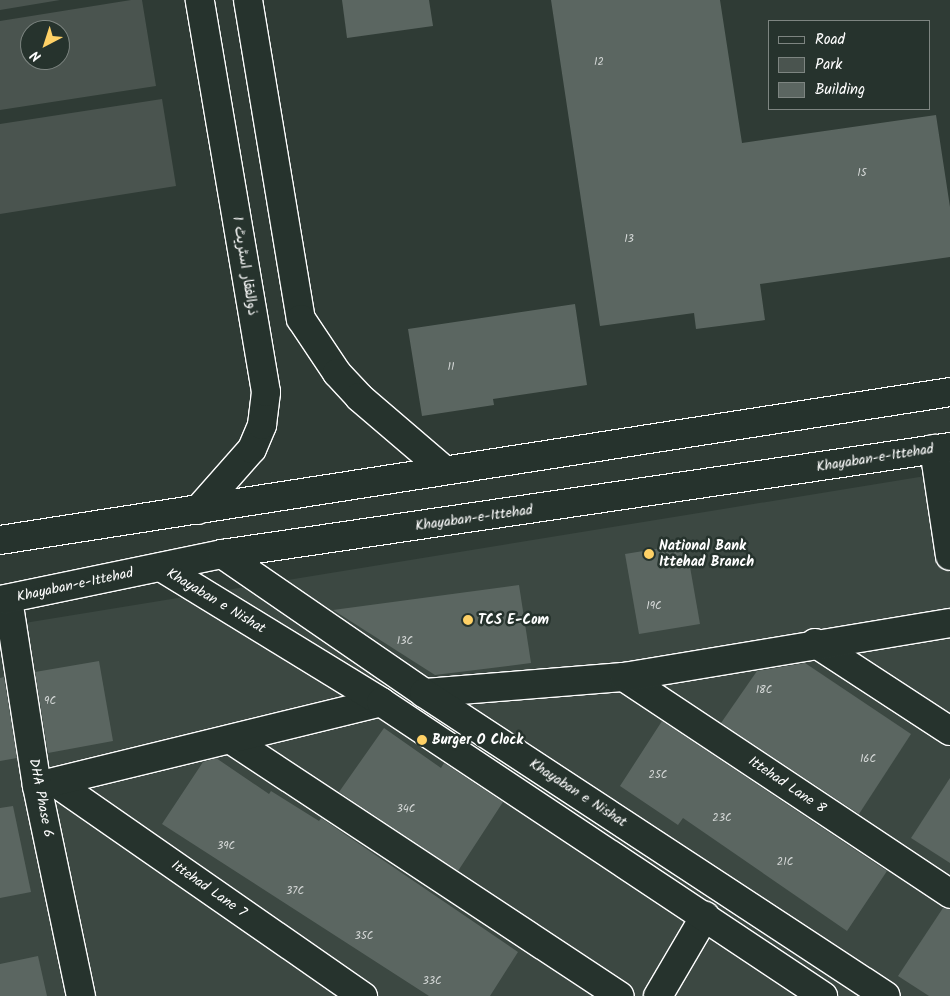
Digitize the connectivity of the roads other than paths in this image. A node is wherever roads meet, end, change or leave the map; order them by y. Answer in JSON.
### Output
{"nodes":[{"id":1,"x":200,"y":0,"type":"edge"},
{"id":2,"x":248,"y":0,"type":"edge"},
{"id":3,"x":259,"y":81,"type":"junction"},
{"id":4,"x":215,"y":88,"type":"junction"},
{"id":5,"x":950,"y":392,"type":"edge"},
{"id":6,"x":942,"y":448,"type":"edge"},
{"id":7,"x":443,"y":469,"type":"junction"},
{"id":8,"x":198,"y":510,"type":"junction"},
{"id":9,"x":0,"y":540,"type":"edge"},
{"id":10,"x":222,"y":554,"type":"junction"},
{"id":11,"x":950,"y":556,"type":"edge"},
{"id":12,"x":161,"y":567,"type":"junction"},
{"id":13,"x":4,"y":599,"type":"edge"},
{"id":14,"x":950,"y":623,"type":"edge"},
{"id":15,"x":815,"y":643,"type":"junction"},
{"id":16,"x":624,"y":677,"type":"junction"},
{"id":17,"x":424,"y":693,"type":"junction"},
{"id":18,"x":381,"y":702,"type":"junction"},
{"id":19,"x":950,"y":731,"type":"edge"},
{"id":20,"x":233,"y":741,"type":"junction"},
{"id":21,"x":47,"y":784,"type":"junction"},
{"id":22,"x":950,"y":894,"type":"edge"},
{"id":23,"x":706,"y":916,"type":"junction"},
{"id":24,"x":81,"y":996,"type":"edge"},
{"id":25,"x":363,"y":996,"type":"edge"},
{"id":26,"x":619,"y":996,"type":"edge"},
{"id":27,"x":658,"y":996,"type":"edge"},
{"id":28,"x":823,"y":996,"type":"edge"},
{"id":29,"x":886,"y":996,"type":"edge"}],
"edges":[{"from":1,"to":4,"type":"street","name":"ذوالفقار اسٹریٹ 1"},
{"from":2,"to":3,"type":"street"},
{"from":3,"to":4,"type":"street"},
{"from":3,"to":7,"type":"street"},
{"from":4,"to":8,"type":"street","name":"ذوالفقار اسٹریٹ 1"},
{"from":5,"to":7,"type":"street"},
{"from":6,"to":10,"type":"street","name":"Khayaban-e-Ittehad"},
{"from":6,"to":11,"type":"street"},
{"from":7,"to":8,"type":"street"},
{"from":8,"to":9,"type":"street"},
{"from":10,"to":12,"type":"street","name":"Khayaban-e-Ittehad"},
{"from":10,"to":17,"type":"street","name":"Khayaban e Nishat"},
{"from":12,"to":13,"type":"street","name":"Khayaban-e-Ittehad"},
{"from":12,"to":18,"type":"street","name":"Khayaban e Nishat"},
{"from":13,"to":21,"type":"street","name":"DHA Phase 6"},
{"from":14,"to":15,"type":"street"},
{"from":15,"to":16,"type":"street"},
{"from":15,"to":19,"type":"street"},
{"from":16,"to":17,"type":"street"},
{"from":16,"to":22,"type":"street","name":"Ittehad Lane 8"},
{"from":17,"to":29,"type":"street","name":"Khayaban e Nishat"},
{"from":18,"to":20,"type":"street"},
{"from":18,"to":23,"type":"street","name":"Khayaban e Nishat"},
{"from":20,"to":21,"type":"street"},
{"from":20,"to":26,"type":"street"},
{"from":21,"to":24,"type":"street","name":"DHA Phase 6"},
{"from":21,"to":25,"type":"street","name":"Ittehad Lane 7"},
{"from":23,"to":27,"type":"street"},
{"from":23,"to":28,"type":"street","name":"Khayaban e Nishat"}]}
